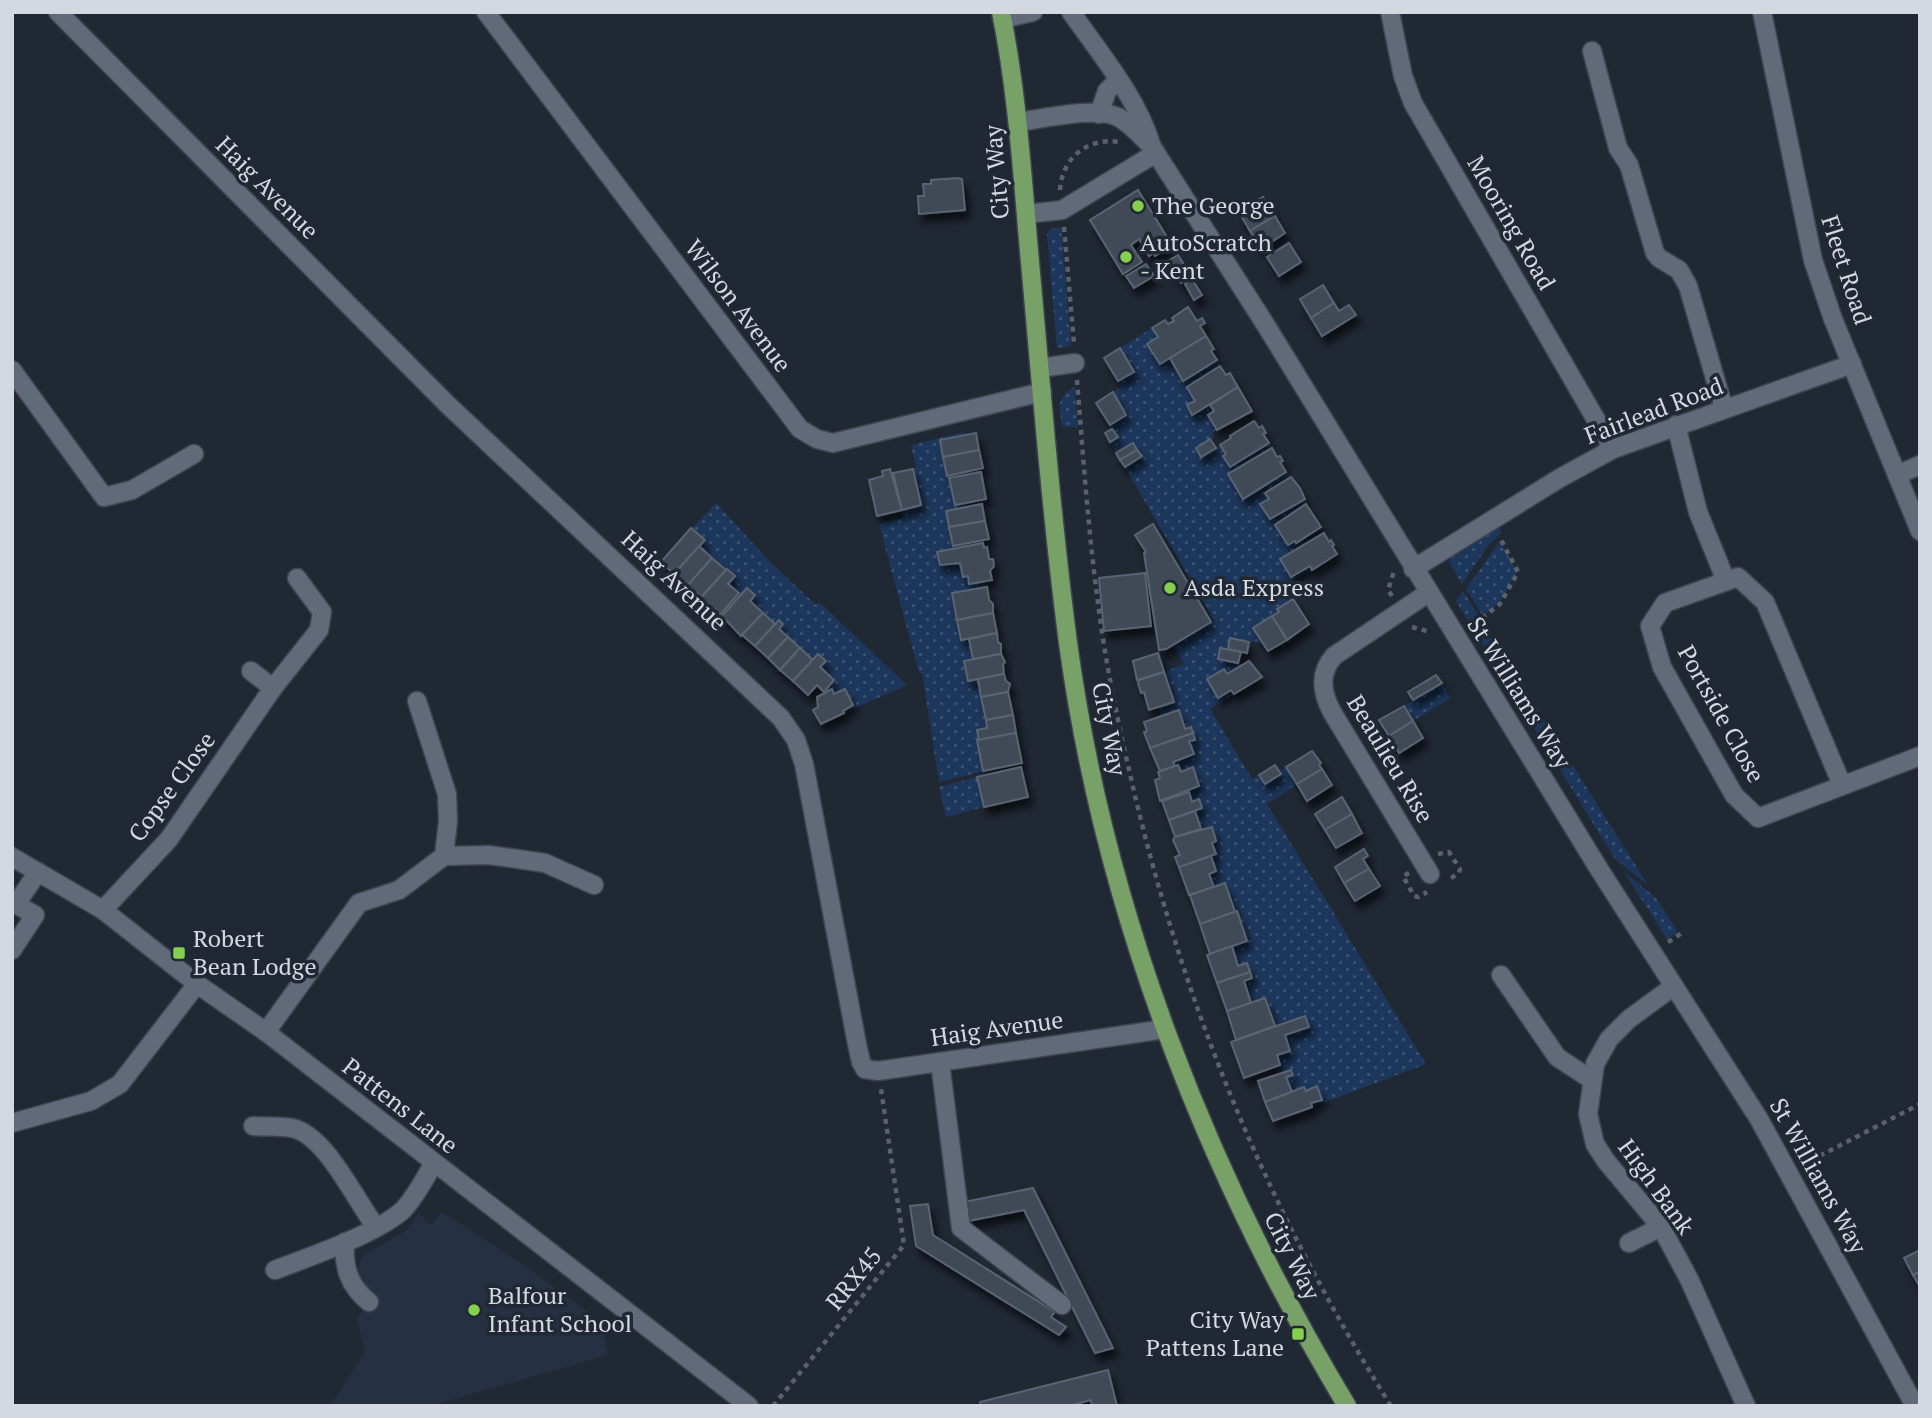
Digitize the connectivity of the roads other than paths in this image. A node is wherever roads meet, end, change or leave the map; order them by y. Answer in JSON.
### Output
{"nodes":[{"id":1,"x":58,"y":12,"type":"edge"},
{"id":2,"x":486,"y":12,"type":"edge"},
{"id":3,"x":1032,"y":12,"type":"edge"},
{"id":4,"x":1071,"y":12,"type":"edge"},
{"id":5,"x":1390,"y":12,"type":"edge"},
{"id":6,"x":1762,"y":12,"type":"edge"},
{"id":7,"x":1001,"y":15,"type":"edge"},
{"id":8,"x":1592,"y":51,"type":"dead end"},
{"id":9,"x":1118,"y":80,"type":"junction"},
{"id":10,"x":1099,"y":114,"type":"junction"},
{"id":11,"x":1018,"y":122,"type":"junction"},
{"id":12,"x":1151,"y":153,"type":"junction"},
{"id":13,"x":1026,"y":214,"type":"junction"},
{"id":14,"x":1075,"y":363,"type":"road end"},
{"id":15,"x":1852,"y":364,"type":"junction"},
{"id":16,"x":1040,"y":368,"type":"junction"},
{"id":17,"x":13,"y":375,"type":"edge"},
{"id":18,"x":1042,"y":392,"type":"junction"},
{"id":19,"x":1724,"y":409,"type":"junction"},
{"id":20,"x":1676,"y":425,"type":"junction"},
{"id":21,"x":1613,"y":449,"type":"junction"},
{"id":22,"x":194,"y":454,"type":"dead end"},
{"id":23,"x":1920,"y":465,"type":"edge"},
{"id":24,"x":1897,"y":475,"type":"junction"},
{"id":25,"x":1920,"y":531,"type":"edge"},
{"id":26,"x":1413,"y":569,"type":"junction"},
{"id":27,"x":297,"y":578,"type":"dead end"},
{"id":28,"x":1726,"y":581,"type":"junction"},
{"id":29,"x":1428,"y":593,"type":"junction"},
{"id":30,"x":251,"y":671,"type":"dead end"},
{"id":31,"x":273,"y":688,"type":"junction"},
{"id":32,"x":417,"y":701,"type":"dead end"},
{"id":33,"x":1920,"y":756,"type":"edge"},
{"id":34,"x":1842,"y":785,"type":"junction"},
{"id":35,"x":444,"y":856,"type":"junction"},
{"id":36,"x":12,"y":857,"type":"edge"},
{"id":37,"x":38,"y":872,"type":"junction"},
{"id":38,"x":1430,"y":874,"type":"dead end"},
{"id":39,"x":594,"y":884,"type":"dead end"},
{"id":40,"x":14,"y":903,"type":"edge"},
{"id":41,"x":103,"y":910,"type":"junction"},
{"id":42,"x":12,"y":950,"type":"edge"},
{"id":43,"x":1501,"y":975,"type":"dead end"},
{"id":44,"x":197,"y":984,"type":"junction"},
{"id":45,"x":1674,"y":986,"type":"junction"},
{"id":46,"x":1165,"y":1029,"type":"junction"},
{"id":47,"x":266,"y":1032,"type":"junction"},
{"id":48,"x":940,"y":1062,"type":"junction"},
{"id":49,"x":1592,"y":1080,"type":"junction"},
{"id":50,"x":12,"y":1123,"type":"edge"},
{"id":51,"x":253,"y":1126,"type":"dead end"},
{"id":52,"x":434,"y":1163,"type":"junction"},
{"id":53,"x":376,"y":1227,"type":"junction"},
{"id":54,"x":1661,"y":1227,"type":"junction"},
{"id":55,"x":345,"y":1242,"type":"junction"},
{"id":56,"x":1629,"y":1243,"type":"dead end"},
{"id":57,"x":275,"y":1270,"type":"dead end"},
{"id":58,"x":369,"y":1302,"type":"dead end"},
{"id":59,"x":1062,"y":1305,"type":"dead end"},
{"id":60,"x":729,"y":1400,"type":"edge"},
{"id":61,"x":749,"y":1406,"type":"edge"},
{"id":62,"x":1347,"y":1406,"type":"edge"},
{"id":63,"x":1746,"y":1406,"type":"edge"},
{"id":64,"x":1915,"y":1406,"type":"edge"}],
"edges":[{"from":1,"to":48,"type":"street","name":"Haig Avenue"},
{"from":2,"to":18,"type":"street","name":"Wilson Avenue"},
{"from":3,"to":7,"type":"street"},
{"from":4,"to":9,"type":"street","name":"St Williams Way"},
{"from":5,"to":21,"type":"street","name":"Mooring Road"},
{"from":6,"to":15,"type":"street","name":"Fleet Road"},
{"from":7,"to":11,"type":"main road","name":"City Way"},
{"from":8,"to":19,"type":"street"},
{"from":9,"to":10,"type":"street"},
{"from":9,"to":12,"type":"street","name":"St Williams Way"},
{"from":10,"to":11,"type":"street"},
{"from":10,"to":12,"type":"street"},
{"from":11,"to":13,"type":"main road","name":"City Way"},
{"from":12,"to":13,"type":"street"},
{"from":12,"to":26,"type":"street","name":"St Williams Way"},
{"from":13,"to":16,"type":"main road","name":"City Way"},
{"from":14,"to":16,"type":"street"},
{"from":15,"to":19,"type":"street","name":"Fairlead Road"},
{"from":15,"to":24,"type":"street","name":"Fleet Road"},
{"from":16,"to":18,"type":"main road","name":"City Way"},
{"from":17,"to":22,"type":"street"},
{"from":18,"to":46,"type":"main road","name":"City Way"},
{"from":19,"to":20,"type":"street","name":"Fairlead Road"},
{"from":20,"to":21,"type":"street","name":"Fairlead Road"},
{"from":20,"to":28,"type":"street"},
{"from":21,"to":26,"type":"street","name":"Fairlead Road"},
{"from":23,"to":24,"type":"street"},
{"from":24,"to":25,"type":"street","name":"Fleet Road"},
{"from":26,"to":29,"type":"street","name":"St Williams Way"},
{"from":27,"to":31,"type":"street","name":"Copse Close"},
{"from":28,"to":34,"type":"street"},
{"from":28,"to":34,"type":"street","name":"Portside Close"},
{"from":29,"to":38,"type":"street","name":"Beaulieu Rise"},
{"from":29,"to":45,"type":"street","name":"St Williams Way"},
{"from":30,"to":31,"type":"street"},
{"from":31,"to":41,"type":"street","name":"Copse Close"},
{"from":32,"to":35,"type":"street"},
{"from":33,"to":34,"type":"street","name":"Portside Close"},
{"from":35,"to":39,"type":"street"},
{"from":35,"to":47,"type":"street"},
{"from":36,"to":37,"type":"street","name":"Pattens Lane"},
{"from":37,"to":40,"type":"street"},
{"from":37,"to":41,"type":"street","name":"Pattens Lane"},
{"from":40,"to":42,"type":"street"},
{"from":41,"to":44,"type":"street","name":"Pattens Lane"},
{"from":43,"to":49,"type":"street"},
{"from":44,"to":47,"type":"street","name":"Pattens Lane"},
{"from":44,"to":50,"type":"street"},
{"from":45,"to":49,"type":"street","name":"High Bank"},
{"from":45,"to":64,"type":"street","name":"St Williams Way"},
{"from":46,"to":48,"type":"street","name":"Haig Avenue"},
{"from":46,"to":62,"type":"main road","name":"City Way"},
{"from":47,"to":52,"type":"street","name":"Pattens Lane"},
{"from":48,"to":59,"type":"street"},
{"from":49,"to":54,"type":"street","name":"High Bank"},
{"from":51,"to":53,"type":"street"},
{"from":52,"to":53,"type":"street"},
{"from":52,"to":60,"type":"street","name":"Pattens Lane"},
{"from":53,"to":55,"type":"street"},
{"from":54,"to":56,"type":"street"},
{"from":54,"to":63,"type":"street","name":"High Bank"},
{"from":55,"to":57,"type":"street"},
{"from":55,"to":58,"type":"street"},
{"from":60,"to":61,"type":"street","name":"Pattens Lane"}]}
